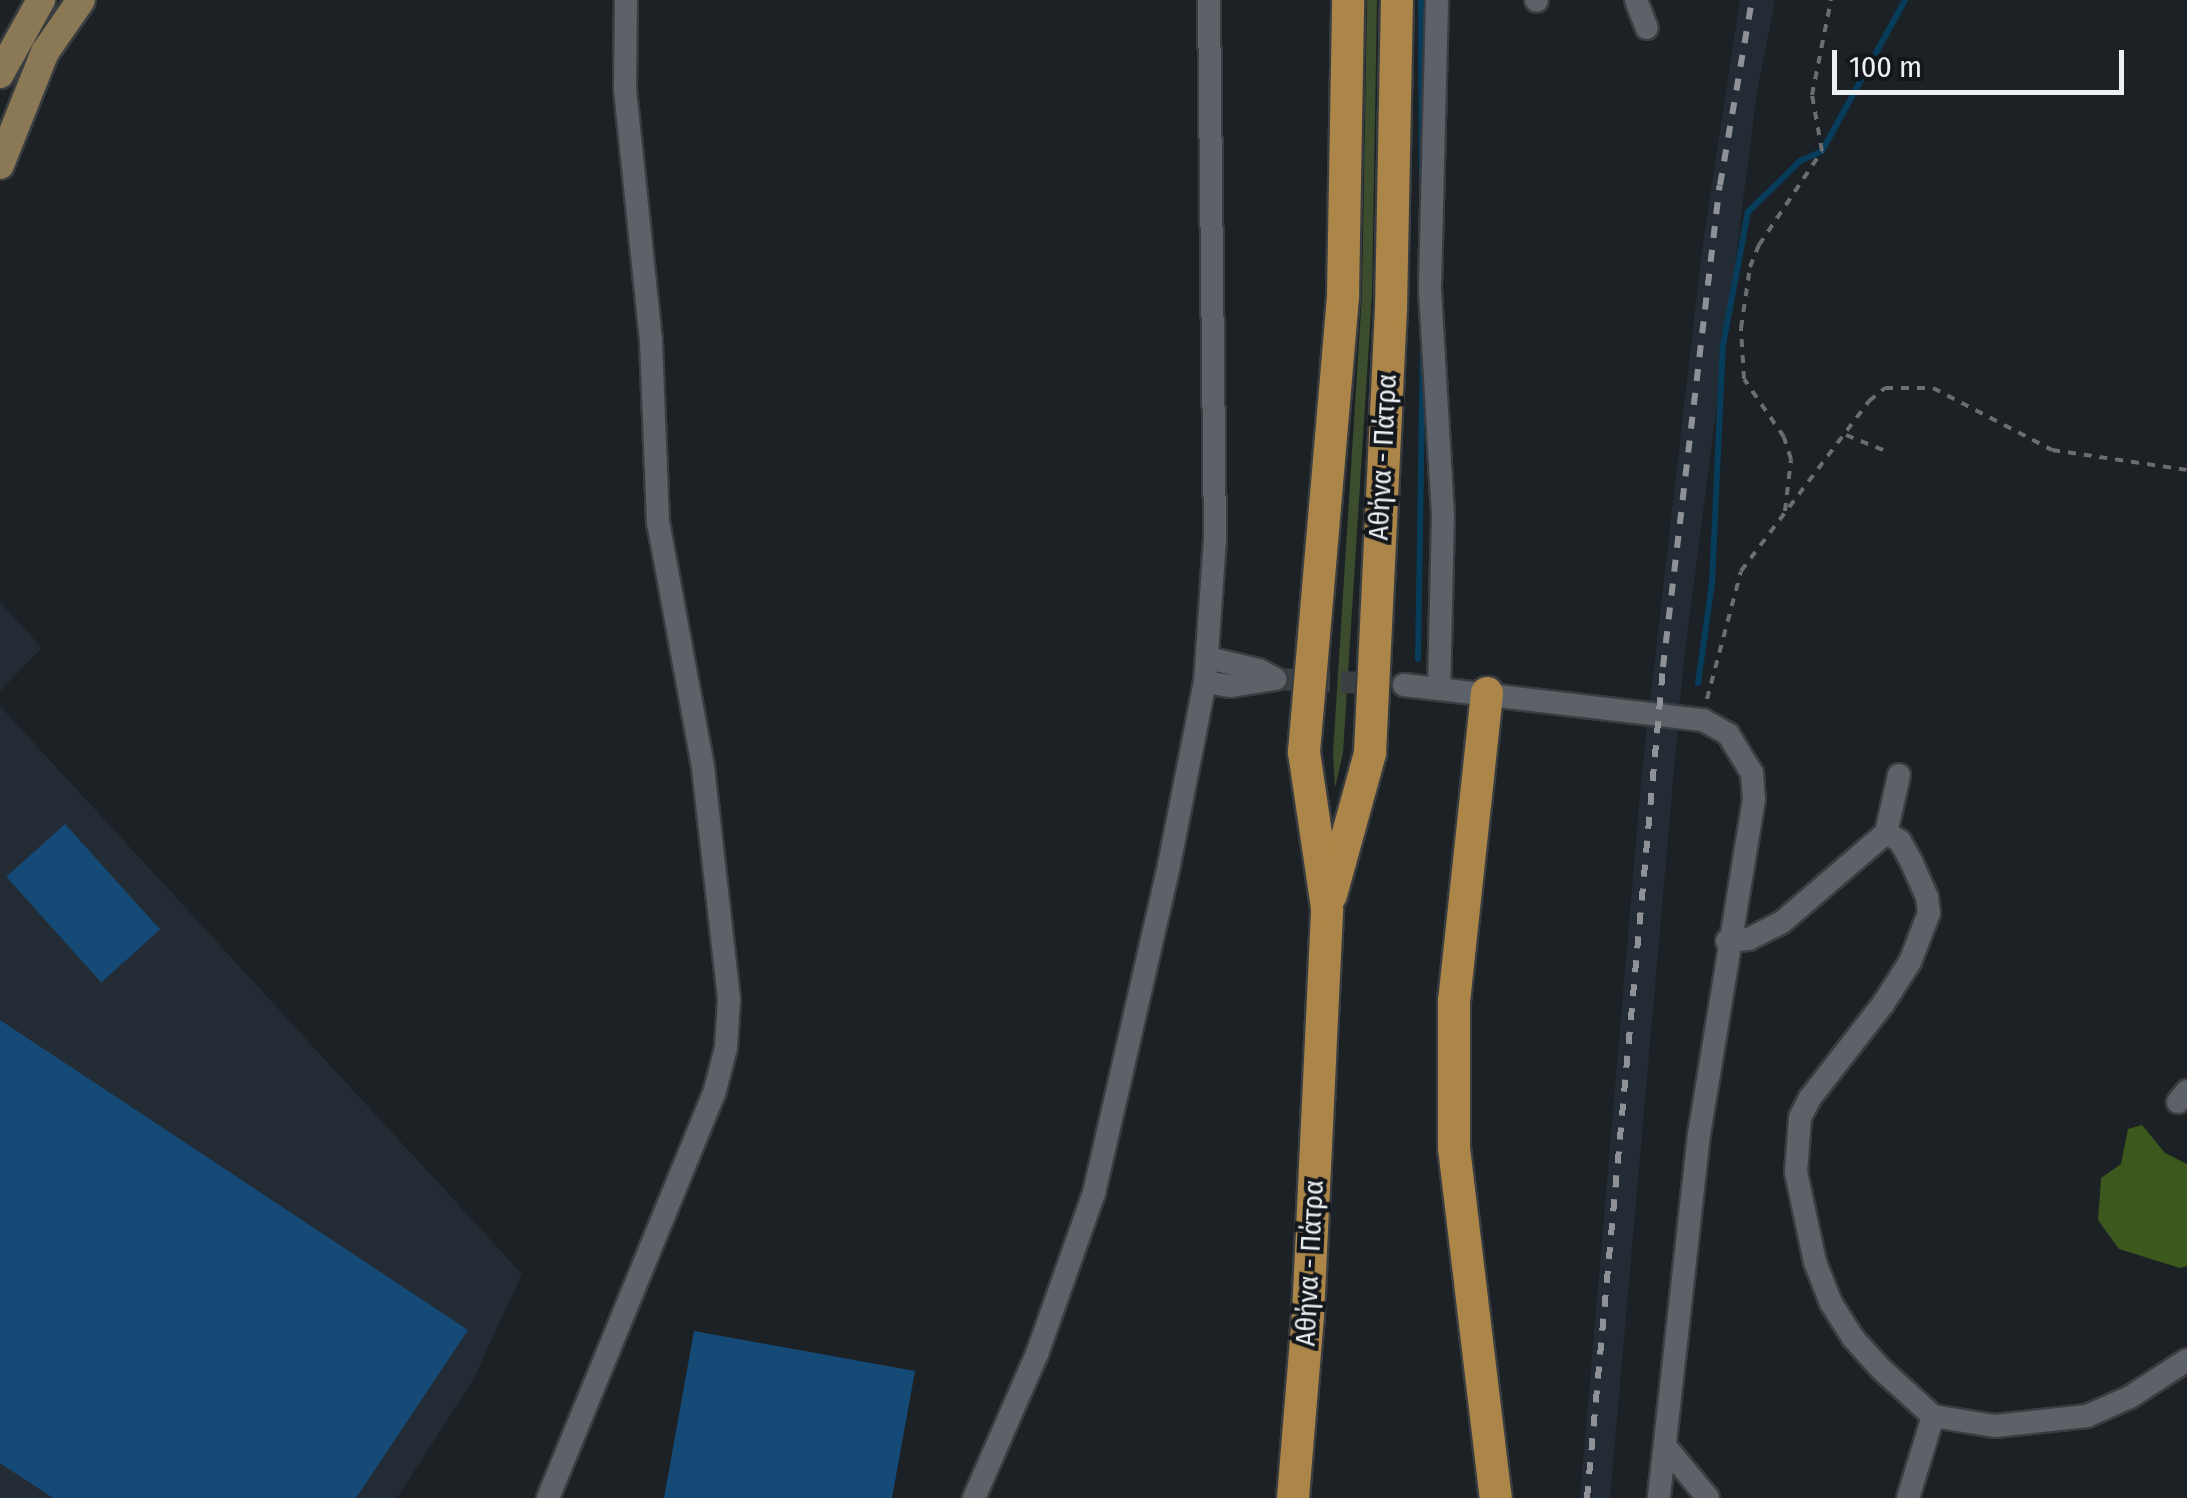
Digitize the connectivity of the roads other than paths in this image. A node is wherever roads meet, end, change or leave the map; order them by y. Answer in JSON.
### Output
{"nodes":[{"id":1,"x":41,"y":0,"type":"edge"},
{"id":2,"x":80,"y":0,"type":"edge"},
{"id":3,"x":626,"y":0,"type":"edge"},
{"id":4,"x":1208,"y":0,"type":"edge"},
{"id":5,"x":1348,"y":0,"type":"edge"},
{"id":6,"x":1397,"y":0,"type":"edge"},
{"id":7,"x":1437,"y":0,"type":"edge"},
{"id":8,"x":1636,"y":0,"type":"edge"},
{"id":9,"x":1647,"y":28,"type":"dead end"},
{"id":10,"x":0,"y":74,"type":"edge"},
{"id":11,"x":0,"y":165,"type":"edge"},
{"id":12,"x":1208,"y":658,"type":"junction"},
{"id":13,"x":1205,"y":682,"type":"junction"},
{"id":14,"x":1404,"y":684,"type":"tunnel mouth"},
{"id":15,"x":1439,"y":688,"type":"junction"},
{"id":16,"x":1487,"y":693,"type":"junction"},
{"id":17,"x":1899,"y":775,"type":"dead end"},
{"id":18,"x":1886,"y":833,"type":"junction"},
{"id":19,"x":1327,"y":908,"type":"junction"},
{"id":20,"x":1727,"y":941,"type":"junction"},
{"id":21,"x":2187,"y":1360,"type":"edge"},
{"id":22,"x":1933,"y":1416,"type":"junction"},
{"id":23,"x":1665,"y":1446,"type":"junction"},
{"id":24,"x":548,"y":1498,"type":"edge"},
{"id":25,"x":974,"y":1498,"type":"edge"},
{"id":26,"x":1293,"y":1498,"type":"edge"},
{"id":27,"x":1496,"y":1498,"type":"edge"},
{"id":28,"x":1659,"y":1498,"type":"edge"},
{"id":29,"x":1708,"y":1498,"type":"edge"},
{"id":30,"x":1908,"y":1498,"type":"edge"}],
"edges":[{"from":1,"to":10,"type":"main road"},
{"from":2,"to":11,"type":"main road"},
{"from":3,"to":24,"type":"street"},
{"from":4,"to":12,"type":"street"},
{"from":5,"to":19,"type":"highway","name":"Αθήνα - Πάτρα"},
{"from":6,"to":19,"type":"highway","name":"Αθήνα - Πάτρα"},
{"from":7,"to":15,"type":"street"},
{"from":8,"to":9,"type":"street"},
{"from":12,"to":13,"type":"street"},
{"from":12,"to":13,"type":"street"},
{"from":13,"to":25,"type":"street"},
{"from":14,"to":15,"type":"street"},
{"from":15,"to":16,"type":"street"},
{"from":16,"to":20,"type":"street"},
{"from":16,"to":27,"type":"highway"},
{"from":17,"to":18,"type":"street"},
{"from":18,"to":20,"type":"street"},
{"from":18,"to":22,"type":"street"},
{"from":19,"to":26,"type":"highway","name":"Αθήνα - Πάτρα"},
{"from":20,"to":23,"type":"street"},
{"from":21,"to":22,"type":"street"},
{"from":22,"to":30,"type":"street"},
{"from":23,"to":28,"type":"street"},
{"from":23,"to":29,"type":"street"}]}
